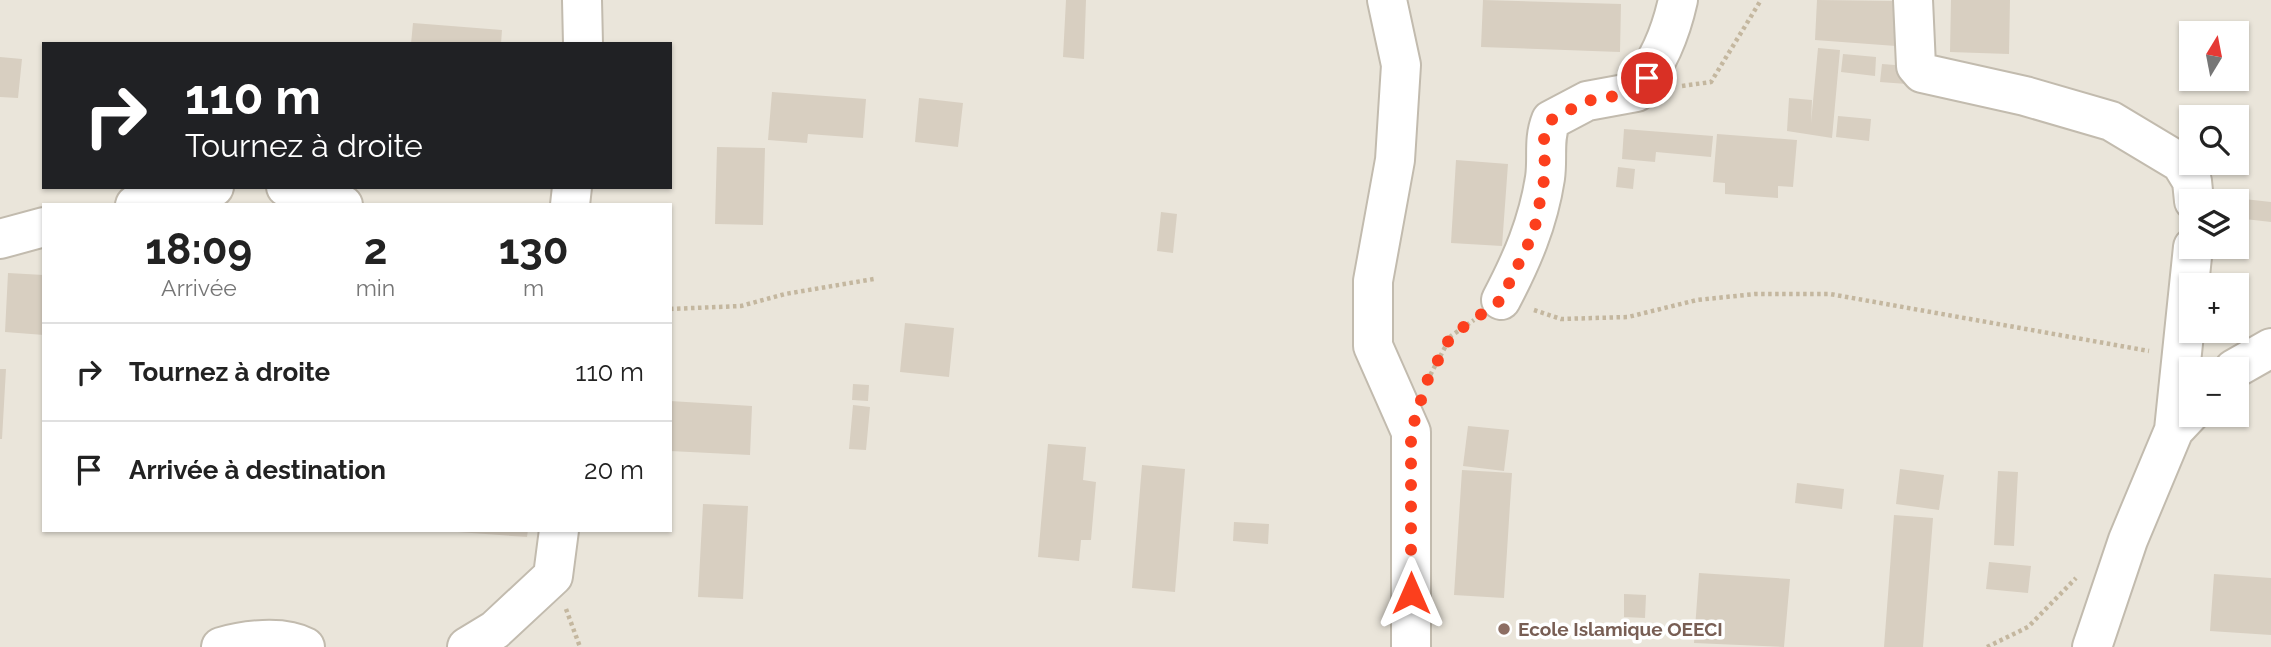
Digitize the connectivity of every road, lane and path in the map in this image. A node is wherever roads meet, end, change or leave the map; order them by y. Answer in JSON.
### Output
{"nodes":[{"id":1,"x":582,"y":0,"type":"edge"},
{"id":2,"x":1387,"y":0,"type":"edge"},
{"id":3,"x":1678,"y":0,"type":"edge"},
{"id":4,"x":1761,"y":0,"type":"edge"},
{"id":5,"x":1913,"y":0,"type":"edge"},
{"id":6,"x":583,"y":42,"type":"edge"},
{"id":7,"x":1636,"y":92,"type":"junction"},
{"id":8,"x":205,"y":189,"type":"edge"},
{"id":9,"x":292,"y":189,"type":"edge"},
{"id":10,"x":2193,"y":189,"type":"edge"},
{"id":11,"x":144,"y":203,"type":"edge"},
{"id":12,"x":337,"y":203,"type":"edge"},
{"id":13,"x":42,"y":228,"type":"edge"},
{"id":14,"x":0,"y":239,"type":"edge"},
{"id":15,"x":2191,"y":259,"type":"edge"},
{"id":16,"x":873,"y":279,"type":"dead end"},
{"id":17,"x":1501,"y":300,"type":"junction"},
{"id":18,"x":672,"y":309,"type":"edge"},
{"id":19,"x":2271,"y":348,"type":"edge"},
{"id":20,"x":2179,"y":357,"type":"joint"},
{"id":21,"x":2249,"y":360,"type":"edge"},
{"id":22,"x":2180,"y":427,"type":"edge"},
{"id":23,"x":1411,"y":432,"type":"junction"},
{"id":24,"x":559,"y":532,"type":"edge"},
{"id":25,"x":2078,"y":576,"type":"dead end"},
{"id":26,"x":221,"y":647,"type":"edge"},
{"id":27,"x":305,"y":647,"type":"edge"},
{"id":28,"x":467,"y":647,"type":"edge"},
{"id":29,"x":1411,"y":647,"type":"edge"},
{"id":30,"x":1987,"y":647,"type":"edge"},
{"id":31,"x":2092,"y":647,"type":"edge"}],
"edges":[{"from":1,"to":6,"type":"street"},
{"from":2,"to":23,"type":"street"},
{"from":3,"to":7,"type":"street"},
{"from":4,"to":7,"type":"path"},
{"from":5,"to":10,"type":"street"},
{"from":7,"to":17,"type":"street"},
{"from":8,"to":11,"type":"street"},
{"from":9,"to":12,"type":"street"},
{"from":13,"to":14,"type":"street"},
{"from":15,"to":20,"type":"street"},
{"from":16,"to":18,"type":"path"},
{"from":17,"to":20,"type":"path"},
{"from":17,"to":23,"type":"path"},
{"from":19,"to":21,"type":"street"},
{"from":22,"to":31,"type":"street"},
{"from":23,"to":29,"type":"street"},
{"from":24,"to":28,"type":"street"},
{"from":25,"to":30,"type":"path"},
{"from":26,"to":27,"type":"street"}]}
